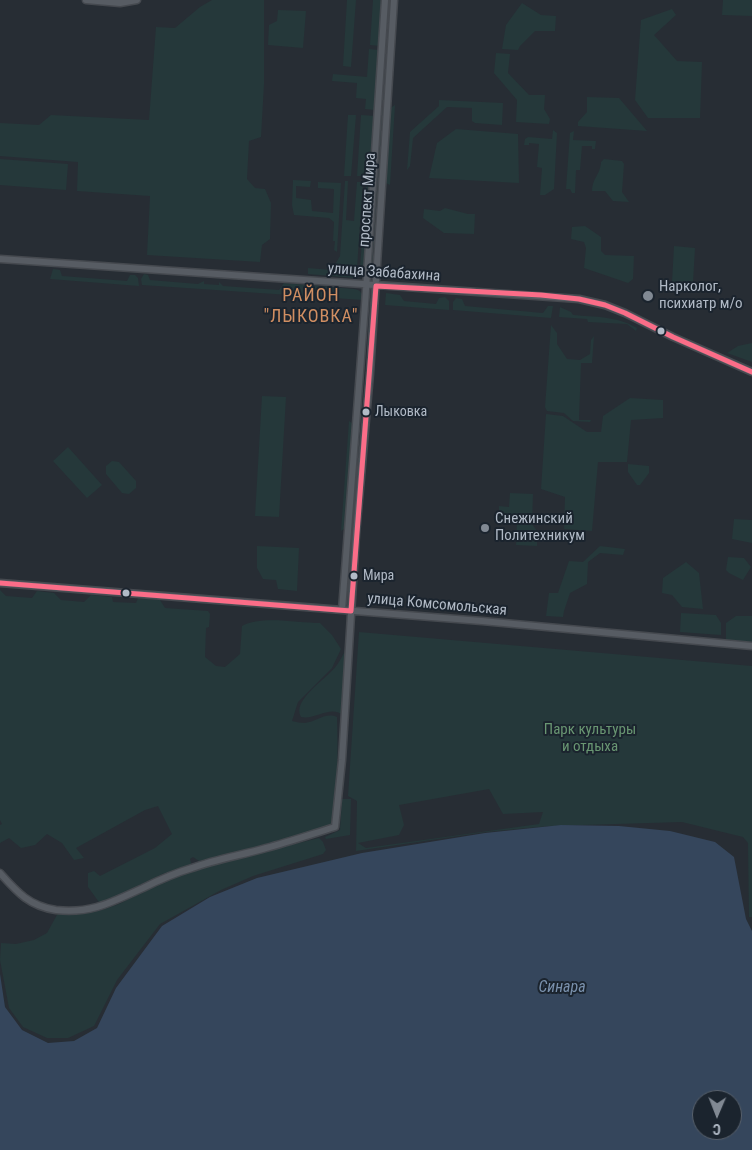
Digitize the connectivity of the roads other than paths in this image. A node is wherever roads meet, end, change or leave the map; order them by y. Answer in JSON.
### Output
{"nodes":[{"id":1,"x":86,"y":0,"type":"edge"},
{"id":2,"x":137,"y":0,"type":"edge"},
{"id":3,"x":385,"y":0,"type":"edge"},
{"id":4,"x":394,"y":0,"type":"edge"},
{"id":5,"x":382,"y":48,"type":"junction"},
{"id":6,"x":390,"y":48,"type":"junction"},
{"id":7,"x":0,"y":259,"type":"edge"},
{"id":8,"x":366,"y":285,"type":"junction"},
{"id":9,"x":376,"y":286,"type":"junction"},
{"id":10,"x":360,"y":372,"type":"junction"},
{"id":11,"x":752,"y":372,"type":"edge"},
{"id":12,"x":370,"y":373,"type":"junction"},
{"id":13,"x":356,"y":433,"type":"junction"},
{"id":14,"x":365,"y":433,"type":"junction"},
{"id":15,"x":348,"y":534,"type":"junction"},
{"id":16,"x":356,"y":534,"type":"junction"},
{"id":17,"x":0,"y":582,"type":"edge"},
{"id":18,"x":342,"y":610,"type":"junction"},
{"id":19,"x":351,"y":611,"type":"junction"},
{"id":20,"x":752,"y":646,"type":"edge"},
{"id":21,"x":0,"y":873,"type":"edge"}],
"edges":[{"from":1,"to":2,"type":"street"},
{"from":3,"to":5,"type":"street","name":"проспект Мира"},
{"from":4,"to":6,"type":"street","name":"проспект Мира"},
{"from":5,"to":6,"type":"street"},
{"from":5,"to":8,"type":"street","name":"проспект Мира"},
{"from":6,"to":9,"type":"street","name":"проспект Мира"},
{"from":7,"to":8,"type":"street","name":"улица Забабахина"},
{"from":8,"to":9,"type":"street","name":"улица Забабахина"},
{"from":8,"to":10,"type":"street","name":"проспект Мира"},
{"from":9,"to":11,"type":"street","name":"улица Забабахина"},
{"from":9,"to":12,"type":"street","name":"проспект Мира"},
{"from":10,"to":12,"type":"street"},
{"from":10,"to":13,"type":"street","name":"проспект Мира"},
{"from":12,"to":14,"type":"street","name":"проспект Мира"},
{"from":13,"to":14,"type":"street"},
{"from":13,"to":15,"type":"street","name":"проспект Мира"},
{"from":14,"to":16,"type":"street","name":"проспект Мира"},
{"from":15,"to":16,"type":"street"},
{"from":15,"to":18,"type":"street","name":"проспект Мира"},
{"from":16,"to":19,"type":"street","name":"проспект Мира"},
{"from":17,"to":18,"type":"street","name":"улица Комсомольская"},
{"from":18,"to":19,"type":"street","name":"улица Комсомольская"},
{"from":19,"to":20,"type":"street","name":"улица Комсомольская"},
{"from":19,"to":21,"type":"street","name":"проспект Мира"}]}
